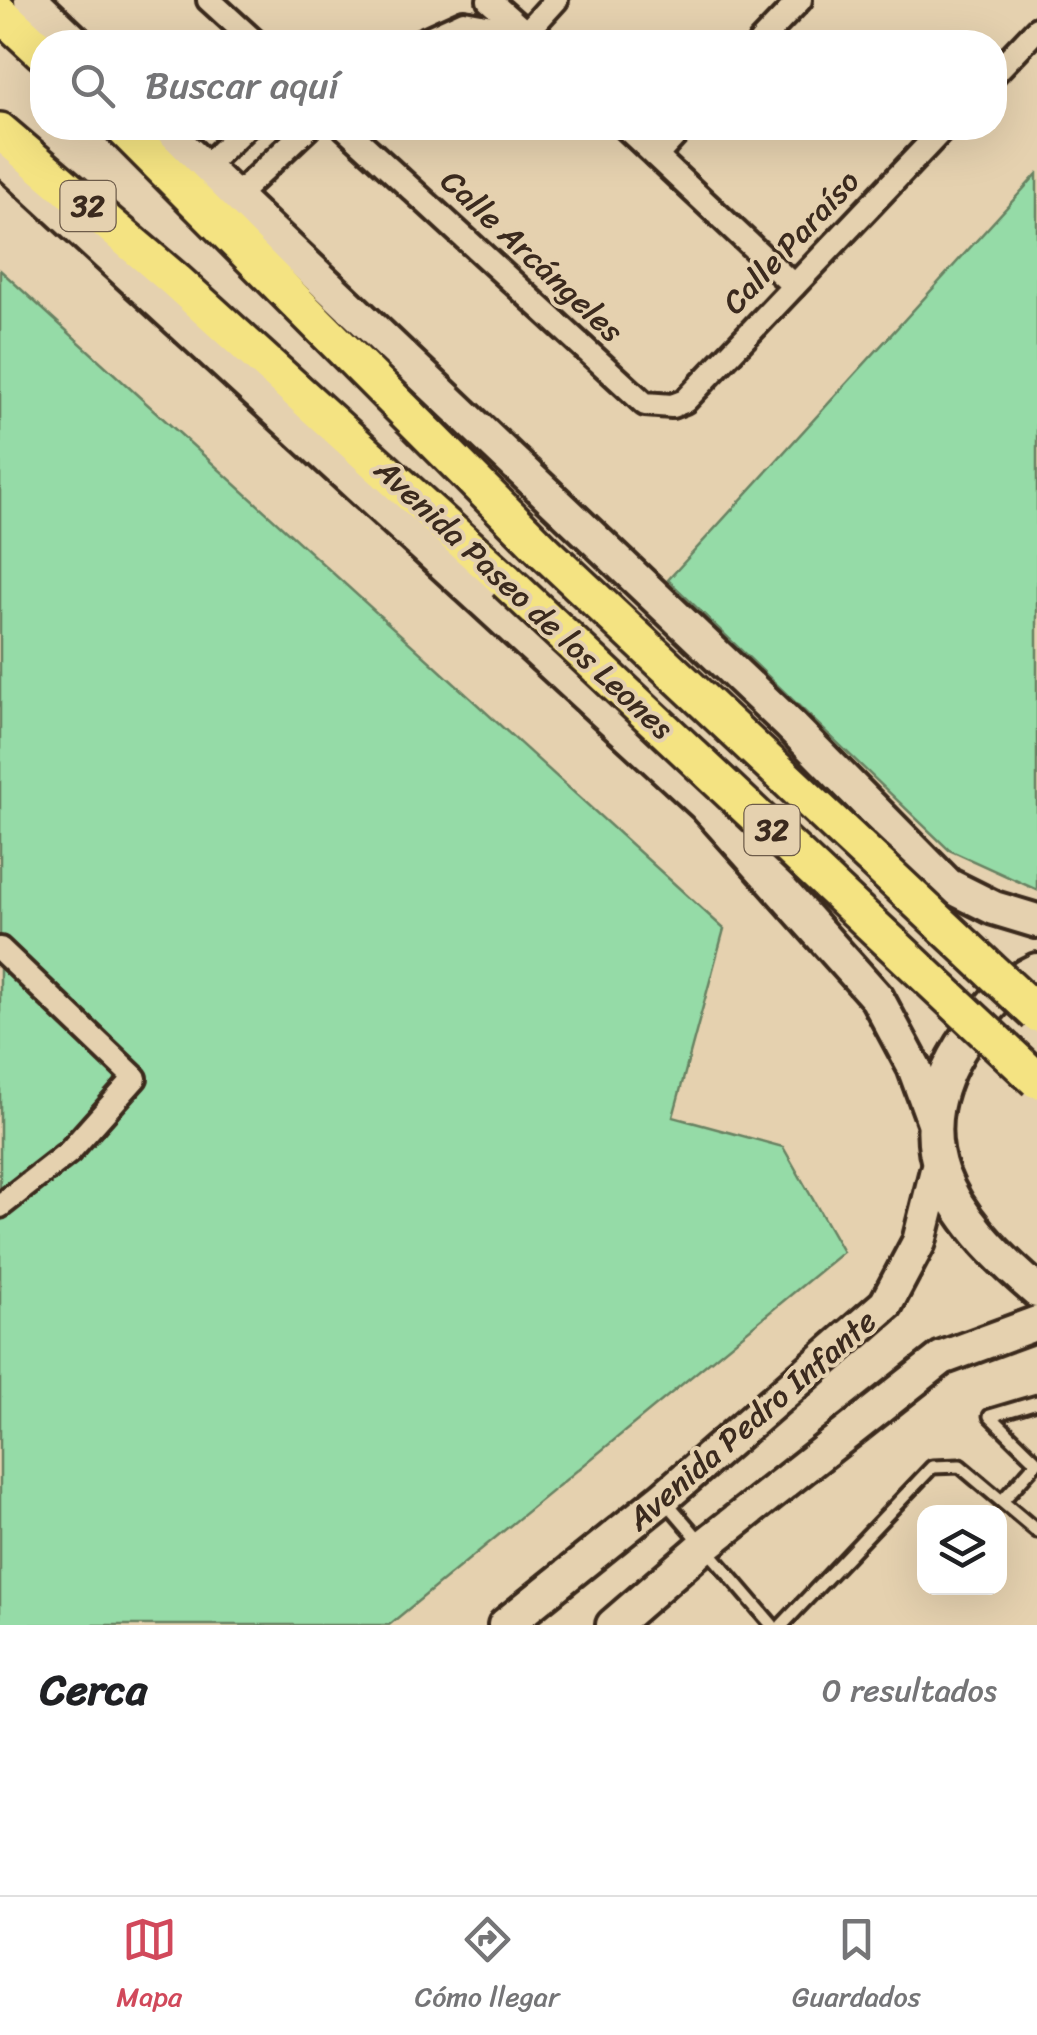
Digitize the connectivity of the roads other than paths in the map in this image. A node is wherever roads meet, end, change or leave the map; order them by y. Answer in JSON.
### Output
{"nodes":[{"id":1,"x":31,"y":0,"type":"edge"},
{"id":2,"x":209,"y":0,"type":"edge"},
{"id":3,"x":489,"y":0,"type":"edge"},
{"id":4,"x":556,"y":0,"type":"edge"},
{"id":5,"x":800,"y":0,"type":"edge"},
{"id":6,"x":463,"y":11,"type":"edge"},
{"id":7,"x":0,"y":14,"type":"edge"},
{"id":8,"x":1037,"y":28,"type":"edge"},
{"id":9,"x":62,"y":30,"type":"edge"},
{"id":10,"x":242,"y":30,"type":"edge"},
{"id":11,"x":437,"y":30,"type":"edge"},
{"id":12,"x":511,"y":30,"type":"edge"},
{"id":13,"x":522,"y":30,"type":"edge"},
{"id":14,"x":536,"y":30,"type":"edge"},
{"id":15,"x":771,"y":30,"type":"edge"},
{"id":16,"x":30,"y":41,"type":"edge"},
{"id":17,"x":1007,"y":60,"type":"edge"},
{"id":18,"x":0,"y":131,"type":"edge"},
{"id":19,"x":135,"y":140,"type":"edge"},
{"id":20,"x":175,"y":140,"type":"edge"},
{"id":21,"x":232,"y":140,"type":"edge"},
{"id":22,"x":295,"y":140,"type":"edge"},
{"id":23,"x":358,"y":140,"type":"edge"},
{"id":24,"x":639,"y":140,"type":"edge"},
{"id":25,"x":671,"y":140,"type":"edge"},
{"id":26,"x":933,"y":140,"type":"edge"},
{"id":27,"x":0,"y":156,"type":"edge"},
{"id":28,"x":656,"y":156,"type":"junction"},
{"id":29,"x":204,"y":168,"type":"junction"},
{"id":30,"x":235,"y":197,"type":"junction"},
{"id":31,"x":794,"y":286,"type":"junction"},
{"id":32,"x":684,"y":401,"type":"joint"},
{"id":33,"x":790,"y":725,"type":"junction"},
{"id":34,"x":706,"y":805,"type":"junction"},
{"id":35,"x":1037,"y":921,"type":"edge"},
{"id":36,"x":0,"y":949,"type":"edge"},
{"id":37,"x":1037,"y":970,"type":"edge"},
{"id":38,"x":1037,"y":1014,"type":"edge"},
{"id":39,"x":1037,"y":1080,"type":"edge"},
{"id":40,"x":933,"y":1119,"type":"junction"},
{"id":41,"x":937,"y":1170,"type":"junction"},
{"id":42,"x":0,"y":1206,"type":"edge"},
{"id":43,"x":1037,"y":1291,"type":"edge"},
{"id":44,"x":1037,"y":1323,"type":"edge"},
{"id":45,"x":1037,"y":1402,"type":"edge"},
{"id":46,"x":1037,"y":1462,"type":"edge"},
{"id":47,"x":663,"y":1498,"type":"junction"},
{"id":48,"x":1004,"y":1499,"type":"junction"},
{"id":49,"x":1037,"y":1532,"type":"edge"},
{"id":50,"x":704,"y":1546,"type":"junction"},
{"id":51,"x":505,"y":1625,"type":"edge"},
{"id":52,"x":614,"y":1625,"type":"edge"},
{"id":53,"x":772,"y":1625,"type":"edge"},
{"id":54,"x":782,"y":1625,"type":"edge"}],
"edges":[{"from":1,"to":9,"type":"street"},
{"from":2,"to":10,"type":"street"},
{"from":3,"to":13,"type":"street"},
{"from":4,"to":14,"type":"street"},
{"from":5,"to":15,"type":"street"},
{"from":6,"to":11,"type":"street"},
{"from":6,"to":12,"type":"street"},
{"from":7,"to":16,"type":"main road"},
{"from":8,"to":17,"type":"street"},
{"from":18,"to":39,"type":"main road","name":"Avenida Paseo de los Leones","number":"32","bridge":true},
{"from":19,"to":38,"type":"main road","name":"Avenida Paseo de los Leones","number":"32","bridge":true},
{"from":20,"to":29,"type":"street"},
{"from":21,"to":29,"type":"street"},
{"from":22,"to":30,"type":"street"},
{"from":23,"to":32,"type":"street","name":"Calle Arcángeles"},
{"from":24,"to":28,"type":"street"},
{"from":25,"to":28,"type":"street"},
{"from":26,"to":31,"type":"street","name":"Calle Paraíso"},
{"from":27,"to":34,"type":"street","name":"Avenida Paseo de los Leones"},
{"from":28,"to":31,"type":"street"},
{"from":29,"to":30,"type":"street"},
{"from":30,"to":33,"type":"street"},
{"from":31,"to":32,"type":"street","name":"Calle Paraíso"},
{"from":33,"to":34,"type":"street"},
{"from":33,"to":35,"type":"street"},
{"from":34,"to":40,"type":"street","name":"Avenida Paseo de los Leones"},
{"from":36,"to":42,"type":"street"},
{"from":37,"to":40,"type":"street"},
{"from":40,"to":41,"type":"street"},
{"from":41,"to":43,"type":"street"},
{"from":41,"to":47,"type":"street","name":"Avenida Pedro Infante"},
{"from":44,"to":50,"type":"street","name":"Avenida Pedro Infante"},
{"from":45,"to":46,"type":"lane"},
{"from":46,"to":48,"type":"lane"},
{"from":47,"to":50,"type":"lane"},
{"from":47,"to":51,"type":"street","name":"Avenida Pedro Infante"},
{"from":48,"to":49,"type":"lane"},
{"from":48,"to":54,"type":"lane"},
{"from":50,"to":52,"type":"street","name":"Avenida Pedro Infante"},
{"from":50,"to":53,"type":"lane"}]}
